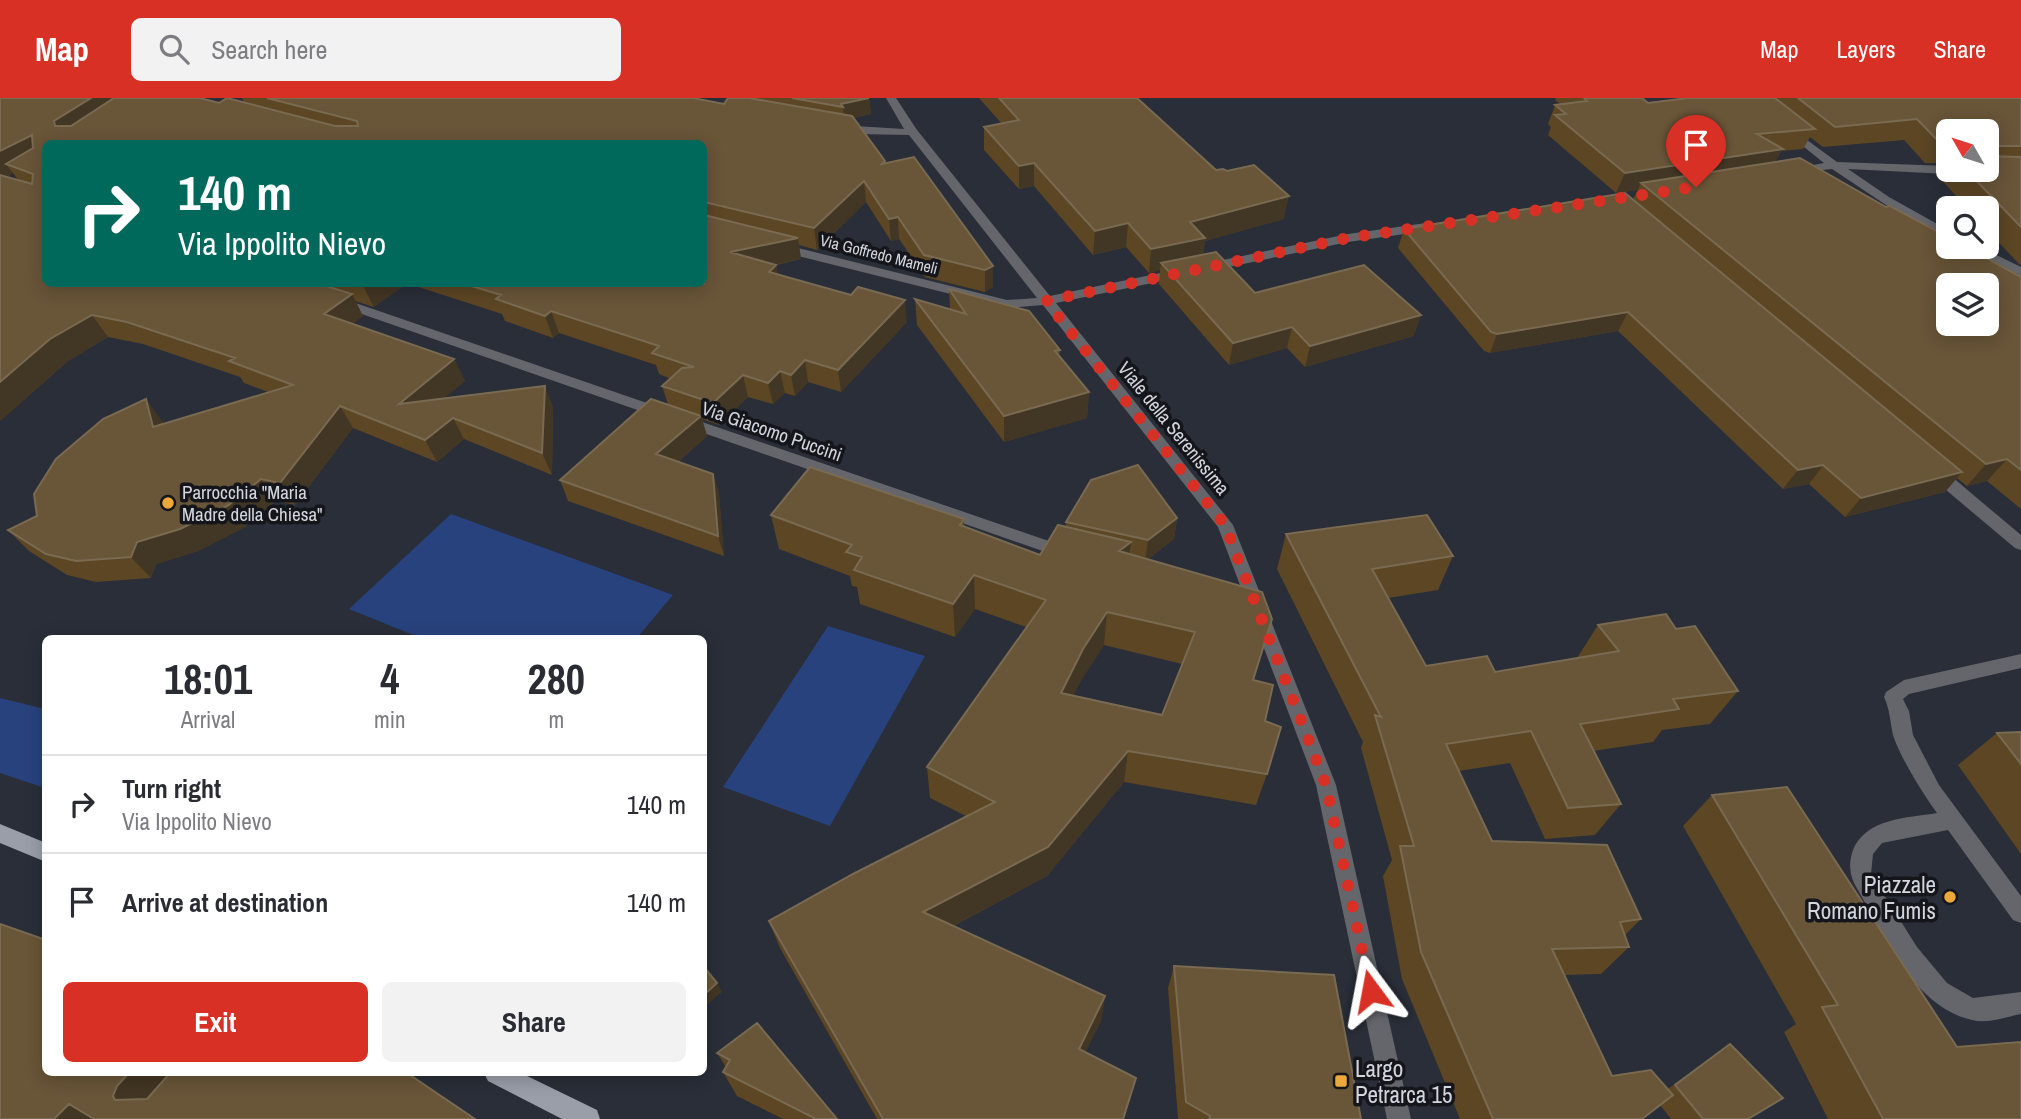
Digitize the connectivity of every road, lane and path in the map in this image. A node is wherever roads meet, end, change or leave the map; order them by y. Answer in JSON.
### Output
{"nodes":[{"id":1,"x":891,"y":98,"type":"edge"},
{"id":2,"x":1780,"y":123,"type":"edge"},
{"id":3,"x":830,"y":127,"type":"edge"},
{"id":4,"x":912,"y":132,"type":"junction"},
{"id":5,"x":1832,"y":165,"type":"junction"},
{"id":6,"x":1936,"y":169,"type":"edge"},
{"id":7,"x":1778,"y":174,"type":"edge"},
{"id":8,"x":1441,"y":225,"type":"edge"},
{"id":9,"x":1936,"y":229,"type":"edge"},
{"id":10,"x":769,"y":245,"type":"edge"},
{"id":11,"x":1995,"y":259,"type":"edge"},
{"id":12,"x":2021,"y":272,"type":"edge"},
{"id":13,"x":327,"y":297,"type":"edge"},
{"id":14,"x":1046,"y":301,"type":"junction"},
{"id":15,"x":1917,"y":456,"type":"edge"},
{"id":16,"x":2021,"y":544,"type":"edge"},
{"id":17,"x":1077,"y":555,"type":"edge"},
{"id":18,"x":2021,"y":662,"type":"edge"},
{"id":19,"x":1952,"y":820,"type":"junction"},
{"id":20,"x":0,"y":833,"type":"edge"},
{"id":21,"x":42,"y":851,"type":"edge"},
{"id":22,"x":2021,"y":913,"type":"edge"},
{"id":23,"x":2021,"y":1003,"type":"edge"},
{"id":24,"x":502,"y":1076,"type":"edge"},
{"id":25,"x":588,"y":1119,"type":"edge"},
{"id":26,"x":1399,"y":1119,"type":"edge"}],
"edges":[{"from":1,"to":4,"type":"street","name":"Viale della Serenissima"},
{"from":2,"to":5,"type":"street"},
{"from":3,"to":4,"type":"street"},
{"from":4,"to":14,"type":"street","name":"Viale della Serenissima"},
{"from":5,"to":6,"type":"street"},
{"from":5,"to":7,"type":"street"},
{"from":5,"to":9,"type":"street"},
{"from":8,"to":14,"type":"street","name":"Via Goffredo Mameli"},
{"from":10,"to":14,"type":"street","name":"Via Goffredo Mameli"},
{"from":11,"to":12,"type":"street"},
{"from":13,"to":17,"type":"street","name":"Via Giacomo Puccini"},
{"from":14,"to":26,"type":"street","name":"Viale della Serenissima"},
{"from":15,"to":16,"type":"street"},
{"from":18,"to":19,"type":"street"},
{"from":19,"to":22,"type":"street"},
{"from":19,"to":23,"type":"street"},
{"from":20,"to":21,"type":"main road"},
{"from":24,"to":25,"type":"main road"}]}
